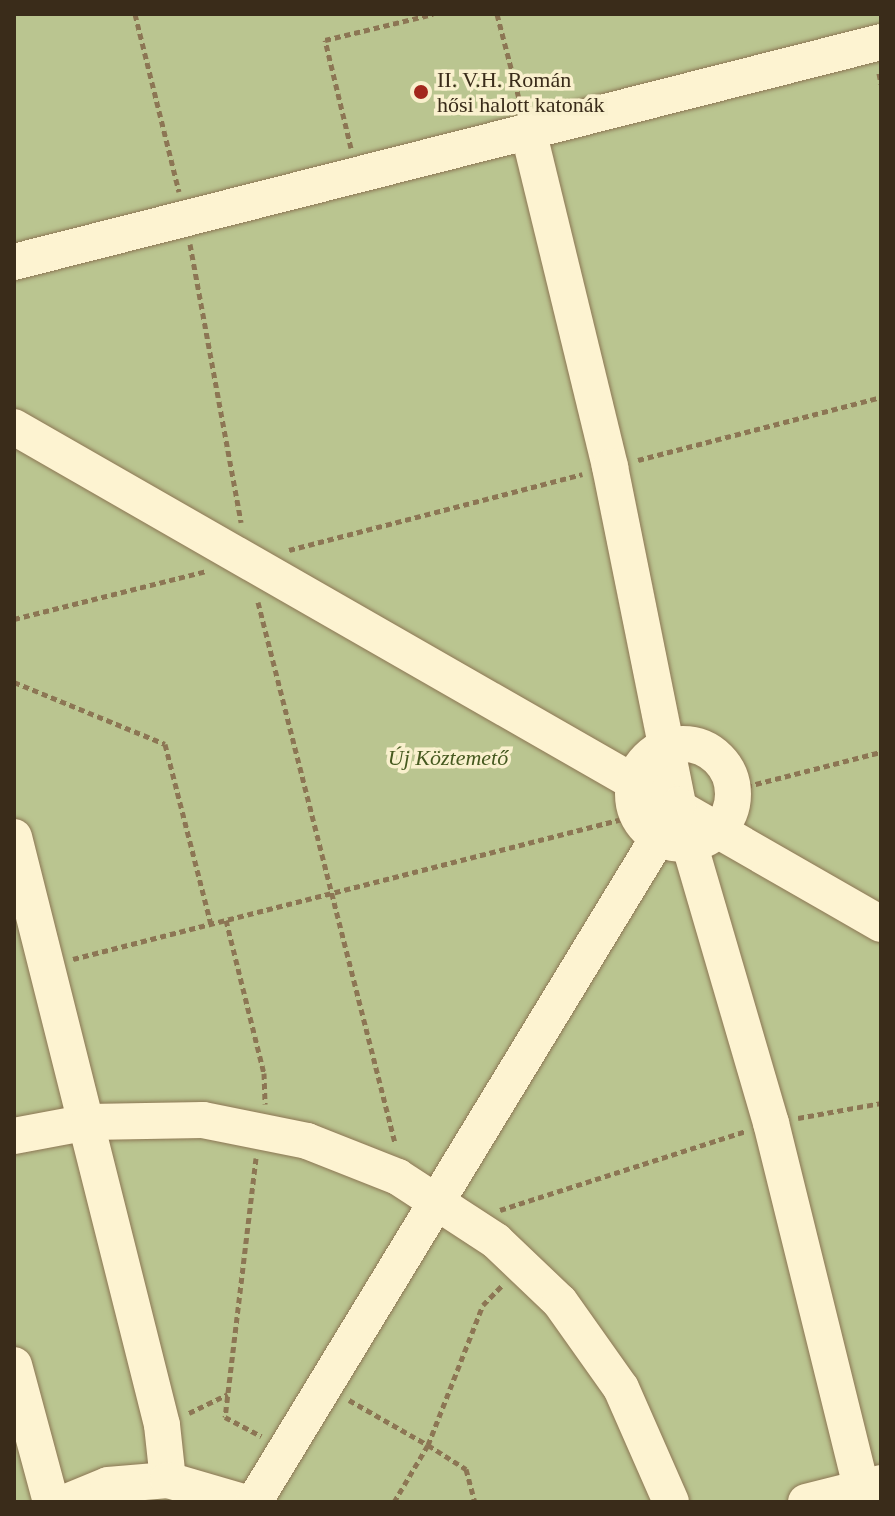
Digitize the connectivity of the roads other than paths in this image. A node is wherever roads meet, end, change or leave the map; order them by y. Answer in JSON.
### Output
{"nodes":[{"id":1,"x":881,"y":42,"type":"edge"},
{"id":2,"x":528,"y":130,"type":"junction"},
{"id":3,"x":14,"y":262,"type":"edge"},
{"id":4,"x":14,"y":427,"type":"edge"},
{"id":5,"x":667,"y":746,"type":"junction"},
{"id":6,"x":678,"y":805,"type":"junction"},
{"id":7,"x":667,"y":821,"type":"junction"},
{"id":8,"x":14,"y":837,"type":"edge"},
{"id":9,"x":881,"y":924,"type":"edge"},
{"id":10,"x":89,"y":1122,"type":"junction"},
{"id":11,"x":14,"y":1136,"type":"edge"},
{"id":12,"x":435,"y":1198,"type":"junction"},
{"id":13,"x":14,"y":1365,"type":"edge"},
{"id":14,"x":168,"y":1480,"type":"junction"},
{"id":15,"x":869,"y":1491,"type":"edge"},
{"id":16,"x":51,"y":1502,"type":"edge"},
{"id":17,"x":67,"y":1502,"type":"edge"},
{"id":18,"x":243,"y":1502,"type":"edge"},
{"id":19,"x":254,"y":1502,"type":"edge"},
{"id":20,"x":671,"y":1502,"type":"edge"},
{"id":21,"x":806,"y":1502,"type":"edge"}],
"edges":[{"from":1,"to":2,"type":"lane"},
{"from":2,"to":3,"type":"lane"},
{"from":2,"to":5,"type":"lane"},
{"from":4,"to":7,"type":"lane"},
{"from":5,"to":6,"type":"lane"},
{"from":5,"to":7,"type":"lane"},
{"from":5,"to":7,"type":"lane"},
{"from":6,"to":7,"type":"lane"},
{"from":6,"to":7,"type":"lane"},
{"from":7,"to":9,"type":"lane"},
{"from":7,"to":12,"type":"lane"},
{"from":7,"to":15,"type":"lane"},
{"from":8,"to":10,"type":"lane"},
{"from":10,"to":11,"type":"lane"},
{"from":10,"to":12,"type":"lane"},
{"from":10,"to":14,"type":"lane"},
{"from":12,"to":19,"type":"lane"},
{"from":12,"to":20,"type":"lane"},
{"from":13,"to":16,"type":"lane"},
{"from":14,"to":17,"type":"lane"},
{"from":14,"to":18,"type":"lane"},
{"from":15,"to":21,"type":"lane"}]}
